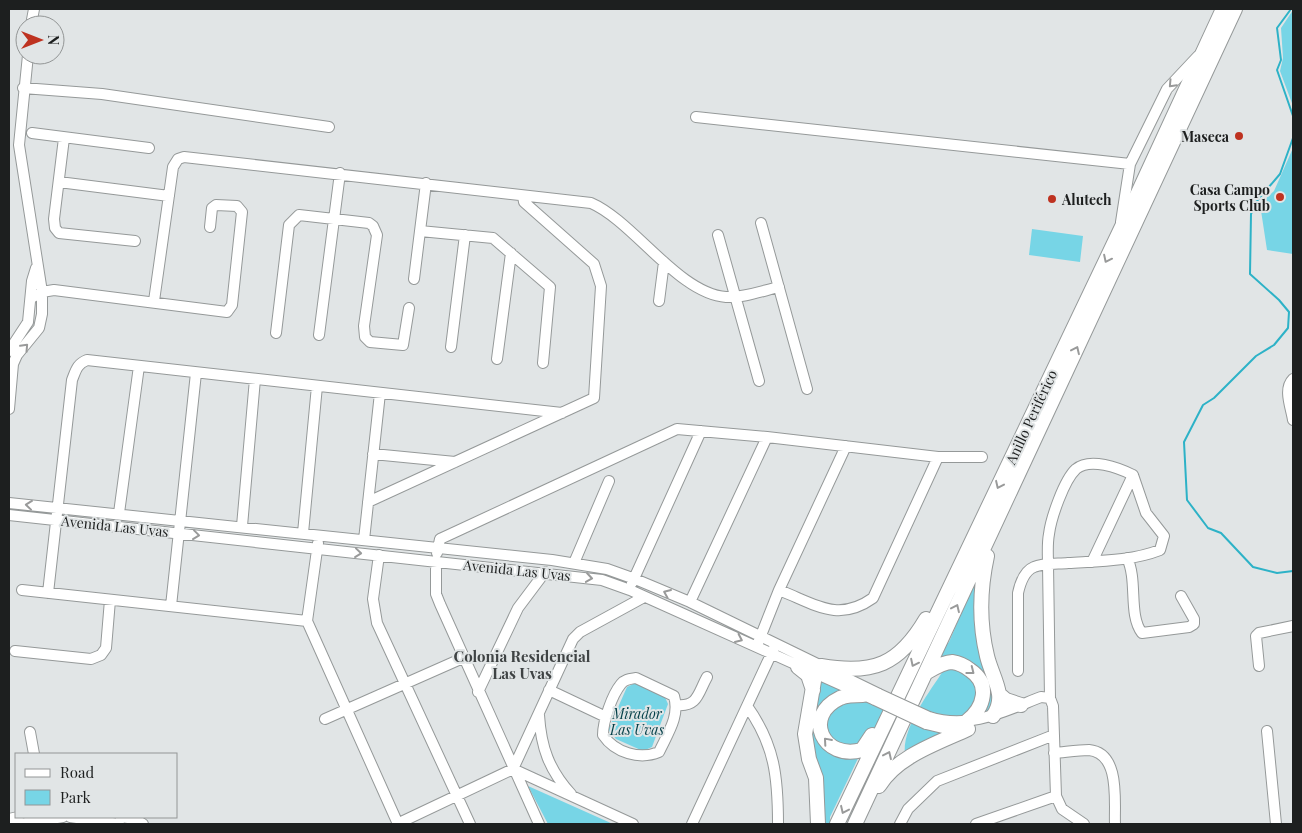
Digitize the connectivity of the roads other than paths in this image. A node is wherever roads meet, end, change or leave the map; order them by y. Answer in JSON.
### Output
{"nodes":[{"id":1,"x":1214,"y":9,"type":"edge"},
{"id":2,"x":1223,"y":9,"type":"edge"},
{"id":3,"x":1235,"y":9,"type":"edge"},
{"id":4,"x":1217,"y":24,"type":"junction"},
{"id":5,"x":1206,"y":49,"type":"junction"},
{"id":6,"x":26,"y":65,"type":"edge"},
{"id":7,"x":23,"y":88,"type":"junction"},
{"id":8,"x":696,"y":117,"type":"dead end"},
{"id":9,"x":329,"y":127,"type":"dead end"},
{"id":10,"x":32,"y":134,"type":"dead end"},
{"id":11,"x":64,"y":138,"type":"junction"},
{"id":12,"x":149,"y":148,"type":"dead end"},
{"id":13,"x":1130,"y":164,"type":"junction"},
{"id":14,"x":340,"y":173,"type":"junction"},
{"id":15,"x":59,"y":182,"type":"junction"},
{"id":16,"x":426,"y":183,"type":"junction"},
{"id":17,"x":169,"y":196,"type":"junction"},
{"id":18,"x":523,"y":196,"type":"junction"},
{"id":19,"x":334,"y":218,"type":"junction"},
{"id":20,"x":761,"y":223,"type":"dead end"},
{"id":21,"x":210,"y":227,"type":"dead end"},
{"id":22,"x":420,"y":231,"type":"junction"},
{"id":23,"x":1119,"y":233,"type":"junction"},
{"id":24,"x":465,"y":235,"type":"junction"},
{"id":25,"x":718,"y":235,"type":"dead end"},
{"id":26,"x":135,"y":241,"type":"dead end"},
{"id":27,"x":511,"y":254,"type":"junction"},
{"id":28,"x":664,"y":262,"type":"junction"},
{"id":29,"x":37,"y":267,"type":"junction"},
{"id":30,"x":414,"y":279,"type":"dead end"},
{"id":31,"x":779,"y":287,"type":"junction"},
{"id":32,"x":42,"y":292,"type":"junction"},
{"id":33,"x":735,"y":297,"type":"junction"},
{"id":34,"x":31,"y":298,"type":"junction"},
{"id":35,"x":659,"y":300,"type":"dead end"},
{"id":36,"x":154,"y":301,"type":"junction"},
{"id":37,"x":409,"y":308,"type":"dead end"},
{"id":38,"x":276,"y":333,"type":"dead end"},
{"id":39,"x":319,"y":336,"type":"dead end"},
{"id":40,"x":451,"y":347,"type":"dead end"},
{"id":41,"x":9,"y":351,"type":"edge"},
{"id":42,"x":497,"y":359,"type":"dead end"},
{"id":43,"x":543,"y":363,"type":"dead end"},
{"id":44,"x":138,"y":366,"type":"junction"},
{"id":45,"x":196,"y":372,"type":"junction"},
{"id":46,"x":256,"y":379,"type":"junction"},
{"id":47,"x":1293,"y":379,"type":"edge"},
{"id":48,"x":759,"y":381,"type":"dead end"},
{"id":49,"x":317,"y":386,"type":"junction"},
{"id":50,"x":807,"y":389,"type":"dead end"},
{"id":51,"x":380,"y":393,"type":"junction"},
{"id":52,"x":9,"y":409,"type":"edge"},
{"id":53,"x":562,"y":413,"type":"junction"},
{"id":54,"x":1293,"y":420,"type":"edge"},
{"id":55,"x":700,"y":431,"type":"junction"},
{"id":56,"x":767,"y":437,"type":"junction"},
{"id":57,"x":846,"y":446,"type":"junction"},
{"id":58,"x":374,"y":454,"type":"junction"},
{"id":59,"x":938,"y":457,"type":"junction"},
{"id":60,"x":982,"y":457,"type":"dead end"},
{"id":61,"x":456,"y":462,"type":"junction"},
{"id":62,"x":1132,"y":475,"type":"junction"},
{"id":63,"x":609,"y":482,"type":"dead end"},
{"id":64,"x":9,"y":502,"type":"edge"},
{"id":65,"x":368,"y":502,"type":"junction"},
{"id":66,"x":57,"y":507,"type":"junction"},
{"id":67,"x":119,"y":513,"type":"junction"},
{"id":68,"x":9,"y":515,"type":"edge"},
{"id":69,"x":56,"y":520,"type":"junction"},
{"id":70,"x":180,"y":520,"type":"junction"},
{"id":71,"x":242,"y":526,"type":"junction"},
{"id":72,"x":992,"y":532,"type":"junction"},
{"id":73,"x":179,"y":533,"type":"junction"},
{"id":74,"x":304,"y":533,"type":"junction"},
{"id":75,"x":319,"y":535,"type":"junction"},
{"id":76,"x":364,"y":540,"type":"junction"},
{"id":77,"x":438,"y":548,"type":"junction"},
{"id":78,"x":317,"y":549,"type":"junction"},
{"id":79,"x":379,"y":555,"type":"junction"},
{"id":80,"x":1127,"y":558,"type":"junction"},
{"id":81,"x":964,"y":560,"type":"junction"},
{"id":82,"x":1092,"y":562,"type":"junction"},
{"id":83,"x":574,"y":563,"type":"junction"},
{"id":84,"x":436,"y":565,"type":"junction"},
{"id":85,"x":1048,"y":565,"type":"junction"},
{"id":86,"x":545,"y":572,"type":"junction"},
{"id":87,"x":634,"y":579,"type":"junction"},
{"id":88,"x":22,"y":590,"type":"dead end"},
{"id":89,"x":630,"y":590,"type":"junction"},
{"id":90,"x":779,"y":590,"type":"junction"},
{"id":91,"x":48,"y":593,"type":"junction"},
{"id":92,"x":1182,"y":596,"type":"dead end"},
{"id":93,"x":644,"y":598,"type":"junction"},
{"id":94,"x":110,"y":600,"type":"junction"},
{"id":95,"x":690,"y":602,"type":"junction"},
{"id":96,"x":171,"y":606,"type":"junction"},
{"id":97,"x":307,"y":621,"type":"junction"},
{"id":98,"x":1293,"y":626,"type":"edge"},
{"id":99,"x":760,"y":637,"type":"junction"},
{"id":100,"x":776,"y":644,"type":"junction"},
{"id":101,"x":756,"y":647,"type":"junction"},
{"id":102,"x":16,"y":651,"type":"dead end"},
{"id":103,"x":771,"y":654,"type":"junction"},
{"id":104,"x":463,"y":658,"type":"junction"},
{"id":105,"x":1259,"y":666,"type":"dead end"},
{"id":106,"x":798,"y":667,"type":"junction"},
{"id":107,"x":818,"y":671,"type":"junction"},
{"id":108,"x":1018,"y":671,"type":"dead end"},
{"id":109,"x":927,"y":672,"type":"junction"},
{"id":110,"x":707,"y":677,"type":"dead end"},
{"id":111,"x":405,"y":684,"type":"junction"},
{"id":112,"x":549,"y":690,"type":"junction"},
{"id":113,"x":813,"y":690,"type":"junction"},
{"id":114,"x":478,"y":692,"type":"junction"},
{"id":115,"x":999,"y":694,"type":"junction"},
{"id":116,"x":873,"y":695,"type":"junction"},
{"id":117,"x":1050,"y":698,"type":"junction"},
{"id":118,"x":676,"y":705,"type":"junction"},
{"id":119,"x":1021,"y":705,"type":"junction"},
{"id":120,"x":747,"y":706,"type":"junction"},
{"id":121,"x":347,"y":709,"type":"junction"},
{"id":122,"x":539,"y":711,"type":"junction"},
{"id":123,"x":888,"y":715,"type":"junction"},
{"id":124,"x":993,"y":716,"type":"junction"},
{"id":125,"x":606,"y":717,"type":"junction"},
{"id":126,"x":325,"y":719,"type":"dead end"},
{"id":127,"x":967,"y":725,"type":"junction"},
{"id":128,"x":1267,"y":731,"type":"dead end"},
{"id":129,"x":30,"y":732,"type":"dead end"},
{"id":130,"x":1054,"y":735,"type":"junction"},
{"id":131,"x":34,"y":753,"type":"edge"},
{"id":132,"x":1054,"y":753,"type":"junction"},
{"id":133,"x":513,"y":769,"type":"junction"},
{"id":134,"x":457,"y":796,"type":"junction"},
{"id":135,"x":1056,"y":796,"type":"junction"},
{"id":136,"x":575,"y":797,"type":"junction"},
{"id":137,"x":57,"y":818,"type":"edge"},
{"id":138,"x":77,"y":818,"type":"edge"},
{"id":139,"x":128,"y":818,"type":"edge"},
{"id":140,"x":857,"y":820,"type":"edge"},
{"id":141,"x":982,"y":823,"type":"edge"},
{"id":142,"x":20,"y":824,"type":"edge"},
{"id":143,"x":119,"y":824,"type":"edge"},
{"id":144,"x":144,"y":824,"type":"edge"},
{"id":145,"x":152,"y":824,"type":"edge"},
{"id":146,"x":397,"y":824,"type":"edge"},
{"id":147,"x":470,"y":824,"type":"edge"},
{"id":148,"x":540,"y":824,"type":"edge"},
{"id":149,"x":633,"y":824,"type":"edge"},
{"id":150,"x":692,"y":824,"type":"edge"},
{"id":151,"x":778,"y":824,"type":"edge"},
{"id":152,"x":818,"y":824,"type":"edge"},
{"id":153,"x":837,"y":824,"type":"edge"},
{"id":154,"x":900,"y":824,"type":"edge"},
{"id":155,"x":1084,"y":824,"type":"edge"},
{"id":156,"x":1115,"y":824,"type":"edge"},
{"id":157,"x":1276,"y":824,"type":"edge"}],
"edges":[{"from":1,"to":4,"type":"street"},
{"from":2,"to":4,"type":"highway","name":"Anillo Periférico"},
{"from":72,"to":3,"type":"highway","name":"Anillo Periférico","one_way":true},
{"from":4,"to":5,"type":"highway","name":"Anillo Periférico"},
{"from":5,"to":13,"type":"street","one_way":true},
{"from":5,"to":23,"type":"highway","name":"Anillo Periférico"},
{"from":6,"to":7,"type":"street"},
{"from":7,"to":9,"type":"street"},
{"from":7,"to":29,"type":"street"},
{"from":8,"to":13,"type":"street"},
{"from":10,"to":11,"type":"street"},
{"from":11,"to":12,"type":"street"},
{"from":11,"to":15,"type":"street"},
{"from":13,"to":23,"type":"street"},
{"from":14,"to":16,"type":"street"},
{"from":14,"to":17,"type":"street"},
{"from":14,"to":19,"type":"street"},
{"from":15,"to":17,"type":"street"},
{"from":15,"to":26,"type":"street"},
{"from":16,"to":18,"type":"street"},
{"from":16,"to":22,"type":"street"},
{"from":17,"to":36,"type":"street"},
{"from":18,"to":28,"type":"street"},
{"from":18,"to":53,"type":"street"},
{"from":19,"to":37,"type":"street"},
{"from":19,"to":38,"type":"street"},
{"from":19,"to":39,"type":"street"},
{"from":20,"to":31,"type":"street"},
{"from":21,"to":36,"type":"street"},
{"from":22,"to":24,"type":"street"},
{"from":22,"to":30,"type":"street"},
{"from":23,"to":81,"type":"highway","name":"Anillo Periférico","one_way":true},
{"from":24,"to":27,"type":"street"},
{"from":24,"to":40,"type":"street"},
{"from":25,"to":33,"type":"street"},
{"from":27,"to":42,"type":"street"},
{"from":27,"to":43,"type":"street"},
{"from":28,"to":33,"type":"street"},
{"from":28,"to":35,"type":"street"},
{"from":29,"to":32,"type":"street"},
{"from":29,"to":34,"type":"street"},
{"from":31,"to":33,"type":"street"},
{"from":31,"to":50,"type":"street"},
{"from":32,"to":34,"type":"street"},
{"from":32,"to":36,"type":"street"},
{"from":52,"to":32,"type":"street","one_way":true},
{"from":33,"to":48,"type":"street"},
{"from":34,"to":41,"type":"street"},
{"from":44,"to":45,"type":"street"},
{"from":44,"to":66,"type":"street"},
{"from":44,"to":67,"type":"street"},
{"from":45,"to":46,"type":"street"},
{"from":45,"to":70,"type":"street"},
{"from":46,"to":49,"type":"street"},
{"from":46,"to":71,"type":"street"},
{"from":47,"to":54,"type":"street"},
{"from":49,"to":51,"type":"street"},
{"from":49,"to":74,"type":"street"},
{"from":51,"to":53,"type":"street"},
{"from":51,"to":58,"type":"street"},
{"from":53,"to":61,"type":"street"},
{"from":55,"to":56,"type":"street"},
{"from":55,"to":77,"type":"street"},
{"from":55,"to":87,"type":"street"},
{"from":56,"to":57,"type":"street"},
{"from":56,"to":95,"type":"street"},
{"from":57,"to":59,"type":"street"},
{"from":57,"to":90,"type":"street"},
{"from":58,"to":61,"type":"street"},
{"from":58,"to":65,"type":"street"},
{"from":59,"to":60,"type":"street"},
{"from":59,"to":90,"type":"street"},
{"from":61,"to":65,"type":"street"},
{"from":62,"to":80,"type":"street"},
{"from":62,"to":82,"type":"street"},
{"from":62,"to":85,"type":"street"},
{"from":63,"to":83,"type":"street"},
{"from":66,"to":64,"type":"street","name":"Avenida Las Uvas","one_way":true},
{"from":65,"to":76,"type":"street"},
{"from":66,"to":67,"type":"street","name":"Avenida Las Uvas"},
{"from":66,"to":69,"type":"street"},
{"from":67,"to":70,"type":"street","name":"Avenida Las Uvas"},
{"from":68,"to":69,"type":"street","name":"Avenida Las Uvas"},
{"from":69,"to":73,"type":"street","name":"Avenida Las Uvas"},
{"from":69,"to":91,"type":"street"},
{"from":70,"to":71,"type":"street","name":"Avenida Las Uvas"},
{"from":70,"to":73,"type":"street"},
{"from":71,"to":74,"type":"street","name":"Avenida Las Uvas"},
{"from":109,"to":72,"type":"highway","name":"Anillo Periférico","one_way":true},
{"from":72,"to":115,"type":"highway"},
{"from":73,"to":78,"type":"street","name":"Avenida Las Uvas","one_way":true},
{"from":73,"to":96,"type":"street"},
{"from":74,"to":75,"type":"street","name":"Avenida Las Uvas"},
{"from":75,"to":76,"type":"street","name":"Avenida Las Uvas"},
{"from":75,"to":78,"type":"street"},
{"from":76,"to":77,"type":"street","name":"Avenida Las Uvas"},
{"from":77,"to":83,"type":"street","name":"Avenida Las Uvas"},
{"from":77,"to":84,"type":"street"},
{"from":78,"to":79,"type":"street","name":"Avenida Las Uvas","one_way":true},
{"from":78,"to":97,"type":"street"},
{"from":79,"to":84,"type":"street","name":"Avenida Las Uvas"},
{"from":79,"to":111,"type":"street"},
{"from":80,"to":82,"type":"street"},
{"from":80,"to":92,"type":"street"},
{"from":81,"to":107,"type":"highway"},
{"from":81,"to":123,"type":"highway","name":"Anillo Periférico","one_way":true},
{"from":82,"to":85,"type":"street"},
{"from":83,"to":87,"type":"street","name":"Avenida Las Uvas"},
{"from":84,"to":86,"type":"street","name":"Avenida Las Uvas"},
{"from":84,"to":104,"type":"street"},
{"from":85,"to":108,"type":"street"},
{"from":85,"to":117,"type":"street"},
{"from":86,"to":89,"type":"street","name":"Avenida Las Uvas","one_way":true},
{"from":86,"to":114,"type":"street"},
{"from":87,"to":89,"type":"street"},
{"from":95,"to":87,"type":"street","name":"Avenida Las Uvas","one_way":true},
{"from":88,"to":91,"type":"street"},
{"from":89,"to":93,"type":"street","name":"Avenida Las Uvas"},
{"from":90,"to":99,"type":"street"},
{"from":91,"to":94,"type":"street"},
{"from":93,"to":101,"type":"street","name":"Avenida Las Uvas","one_way":true},
{"from":93,"to":112,"type":"street"},
{"from":94,"to":96,"type":"street"},
{"from":94,"to":102,"type":"street"},
{"from":95,"to":99,"type":"street","name":"Avenida Las Uvas"},
{"from":96,"to":97,"type":"street"},
{"from":97,"to":121,"type":"street"},
{"from":98,"to":105,"type":"street"},
{"from":99,"to":100,"type":"street","name":"Avenida Las Uvas"},
{"from":99,"to":101,"type":"street"},
{"from":100,"to":103,"type":"street"},
{"from":100,"to":107,"type":"street","name":"Avenida Las Uvas"},
{"from":101,"to":103,"type":"street","name":"Avenida Las Uvas"},
{"from":103,"to":106,"type":"street","name":"Avenida Las Uvas"},
{"from":103,"to":120,"type":"street"},
{"from":104,"to":111,"type":"street"},
{"from":104,"to":114,"type":"street"},
{"from":106,"to":107,"type":"street","name":"Avenida Las Uvas"},
{"from":106,"to":113,"type":"highway"},
{"from":107,"to":113,"type":"highway"},
{"from":107,"to":116,"type":"street","name":"Avenida Las Uvas"},
{"from":109,"to":127,"type":"highway","one_way":true},
{"from":140,"to":109,"type":"highway","name":"Anillo Periférico","one_way":true},
{"from":110,"to":118,"type":"street"},
{"from":111,"to":121,"type":"street"},
{"from":111,"to":134,"type":"street"},
{"from":112,"to":122,"type":"street"},
{"from":112,"to":125,"type":"street"},
{"from":113,"to":152,"type":"highway"},
{"from":114,"to":133,"type":"street"},
{"from":115,"to":119,"type":"highway"},
{"from":115,"to":124,"type":"highway"},
{"from":123,"to":116,"type":"highway","one_way":true},
{"from":116,"to":127,"type":"street","name":"Avenida Las Uvas","bridge":true},
{"from":117,"to":119,"type":"street","name":"Avenida Las Uvas"},
{"from":117,"to":130,"type":"street"},
{"from":118,"to":125,"type":"street"},
{"from":118,"to":125,"type":"street"},
{"from":119,"to":124,"type":"street","name":"Avenida Las Uvas"},
{"from":120,"to":150,"type":"street"},
{"from":120,"to":151,"type":"street"},
{"from":121,"to":126,"type":"street"},
{"from":121,"to":146,"type":"street"},
{"from":122,"to":133,"type":"street"},
{"from":122,"to":136,"type":"street"},
{"from":123,"to":153,"type":"highway","name":"Anillo Periférico","one_way":true},
{"from":124,"to":127,"type":"street","name":"Avenida Las Uvas"},
{"from":127,"to":140,"type":"highway"},
{"from":128,"to":157,"type":"street"},
{"from":129,"to":131,"type":"street"},
{"from":130,"to":132,"type":"street"},
{"from":130,"to":154,"type":"street"},
{"from":132,"to":135,"type":"street"},
{"from":132,"to":156,"type":"street"},
{"from":133,"to":134,"type":"street"},
{"from":133,"to":136,"type":"street"},
{"from":133,"to":148,"type":"street"},
{"from":134,"to":146,"type":"street"},
{"from":134,"to":147,"type":"street"},
{"from":135,"to":141,"type":"street"},
{"from":135,"to":155,"type":"street"},
{"from":136,"to":149,"type":"street"},
{"from":137,"to":142,"type":"street"},
{"from":138,"to":143,"type":"street"},
{"from":139,"to":144,"type":"street"},
{"from":144,"to":145,"type":"street"}]}
